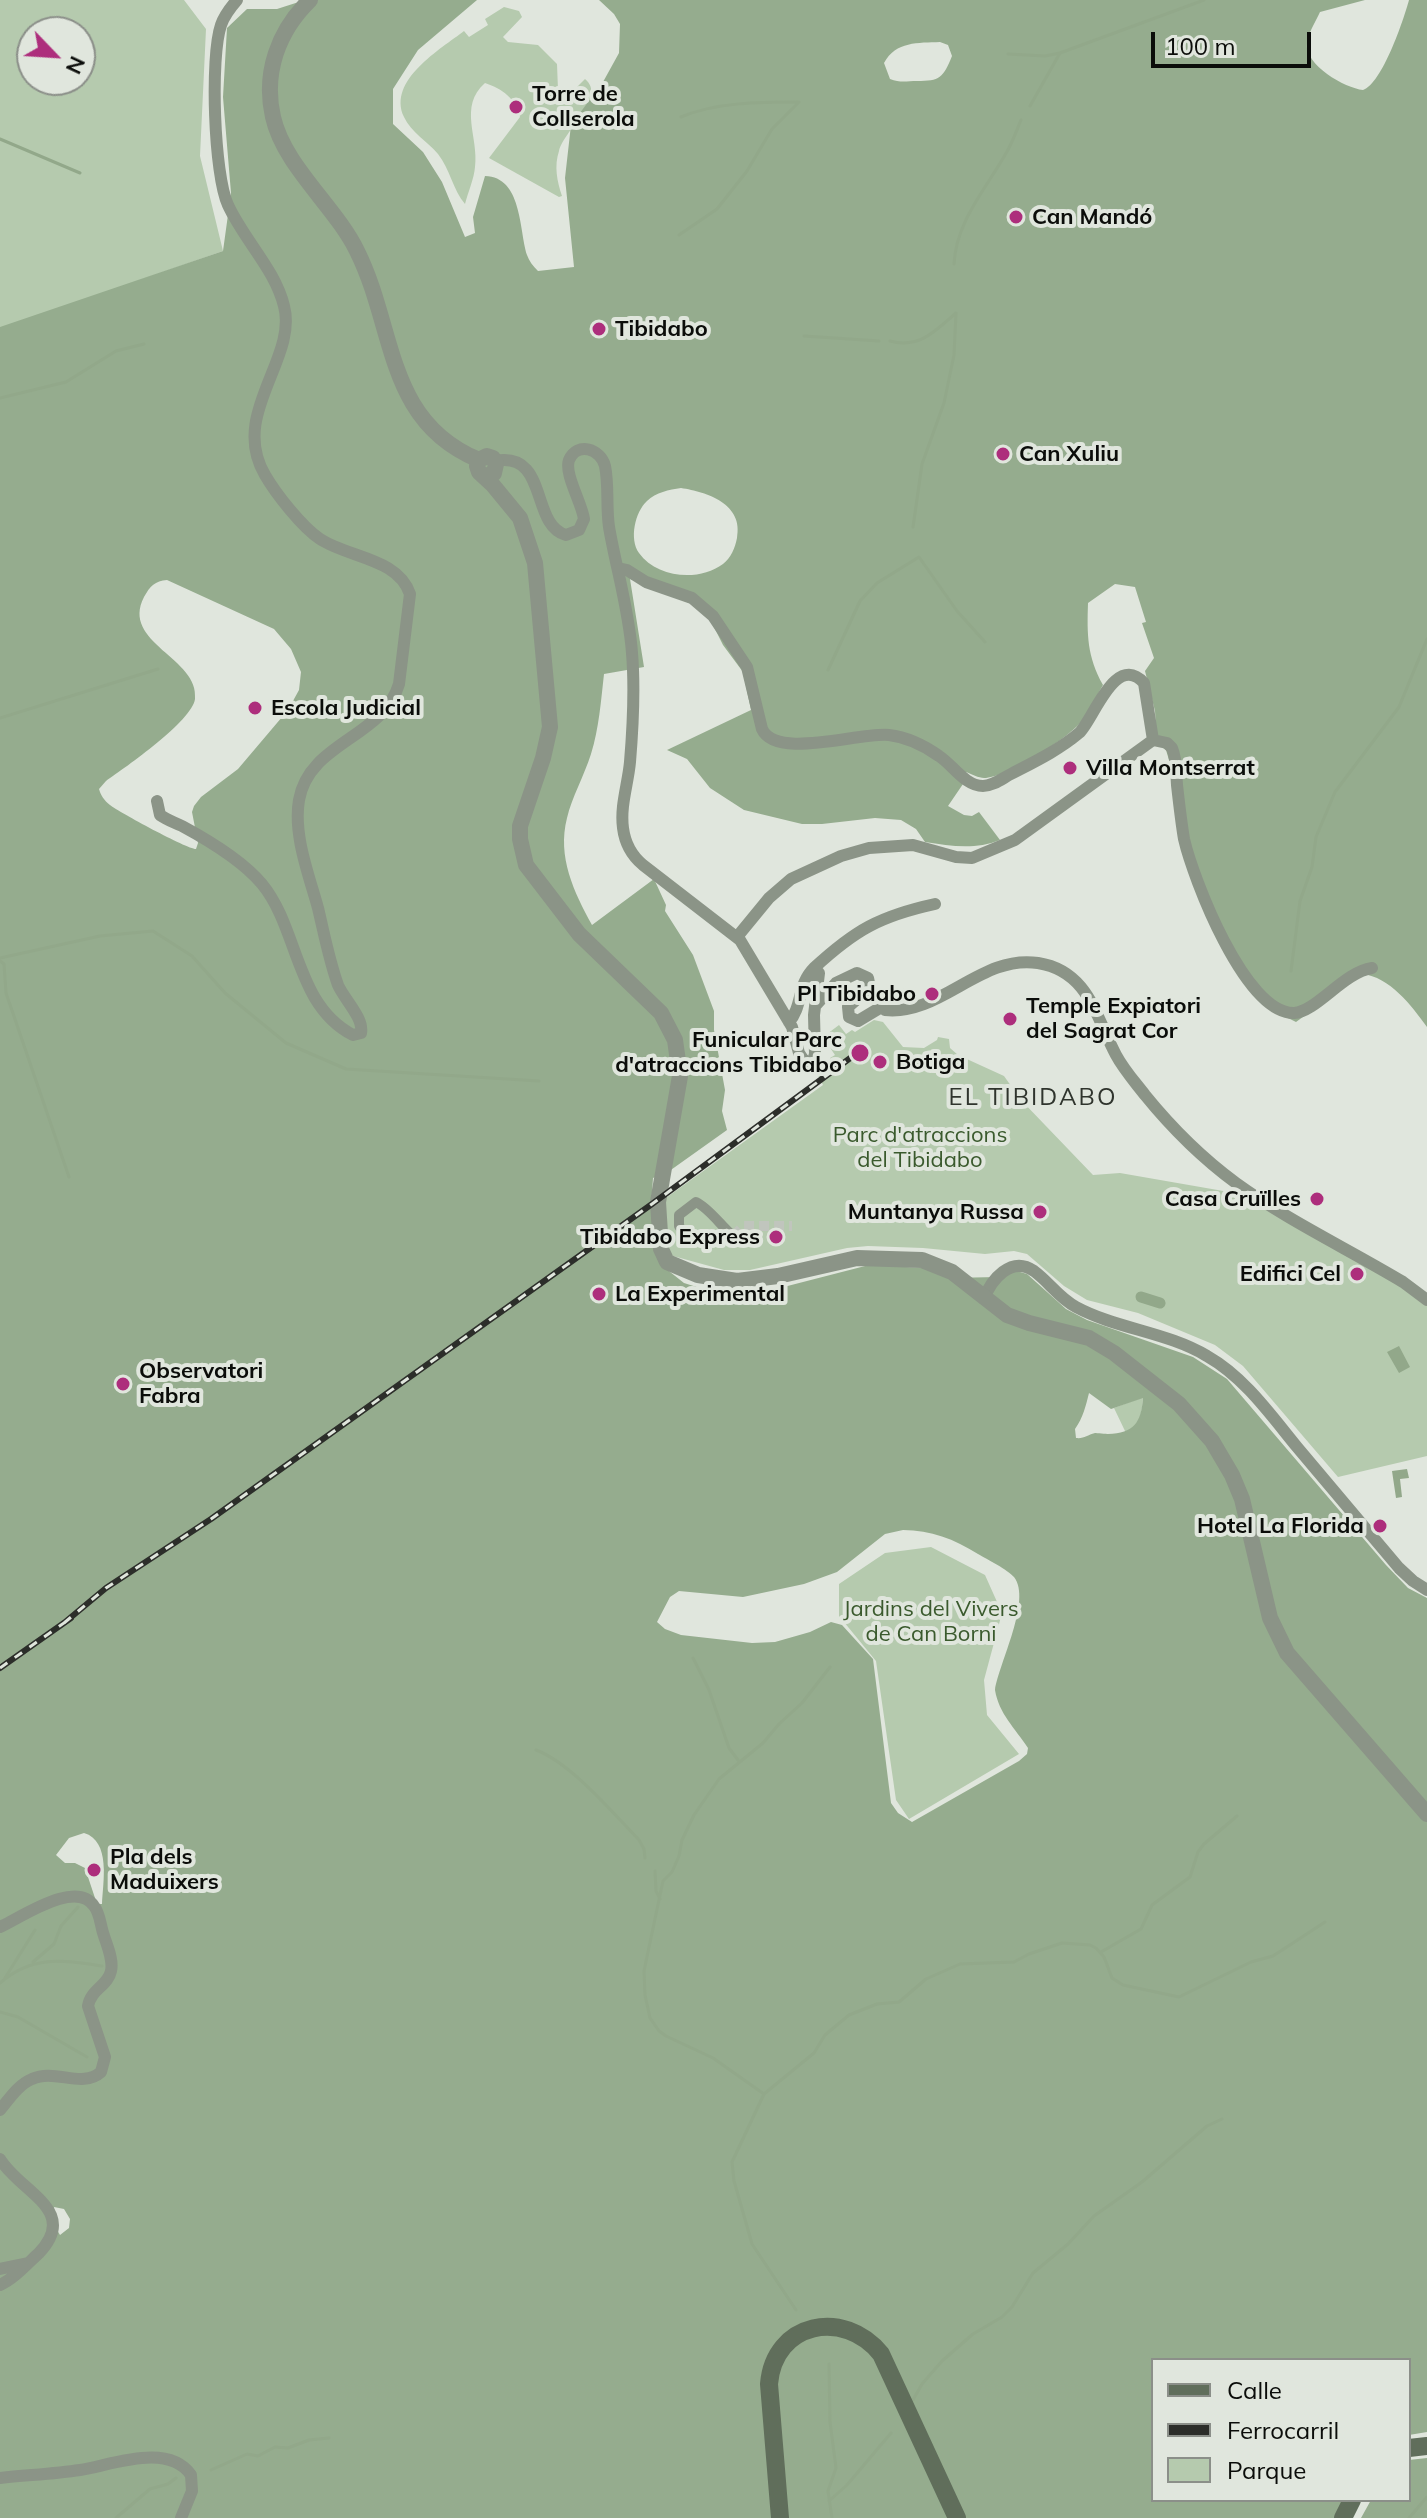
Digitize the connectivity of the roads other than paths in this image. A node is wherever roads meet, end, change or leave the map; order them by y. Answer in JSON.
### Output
{"nodes":[{"id":1,"x":237,"y":0,"type":"edge"},
{"id":2,"x":310,"y":0,"type":"edge"},
{"id":3,"x":486,"y":466,"type":"junction"},
{"id":4,"x":618,"y":568,"type":"junction"},
{"id":5,"x":1153,"y":740,"type":"junction"},
{"id":6,"x":157,"y":801,"type":"dead end"},
{"id":7,"x":935,"y":904,"type":"dead end"},
{"id":8,"x":737,"y":937,"type":"junction"},
{"id":9,"x":814,"y":968,"type":"junction"},
{"id":10,"x":1372,"y":968,"type":"dead end"},
{"id":11,"x":816,"y":1005,"type":"junction"},
{"id":12,"x":789,"y":1022,"type":"junction"},
{"id":13,"x":733,"y":1236,"type":"dead end"},
{"id":14,"x":687,"y":1237,"type":"dead end"},
{"id":15,"x":984,"y":1299,"type":"junction"},
{"id":16,"x":1427,"y":1300,"type":"edge"},
{"id":17,"x":1427,"y":1590,"type":"edge"},
{"id":18,"x":1427,"y":1814,"type":"edge"},
{"id":19,"x":0,"y":1927,"type":"edge"},
{"id":20,"x":0,"y":2110,"type":"edge"},
{"id":21,"x":0,"y":2159,"type":"edge"},
{"id":22,"x":28,"y":2263,"type":"junction"},
{"id":23,"x":0,"y":2269,"type":"edge"},
{"id":24,"x":0,"y":2285,"type":"edge"},
{"id":25,"x":0,"y":2478,"type":"edge"},
{"id":26,"x":181,"y":2518,"type":"edge"},
{"id":27,"x":780,"y":2518,"type":"edge"},
{"id":28,"x":789,"y":2518,"type":"edge"},
{"id":29,"x":950,"y":2518,"type":"edge"},
{"id":30,"x":957,"y":2518,"type":"edge"}],
"edges":[{"from":1,"to":6,"type":"street"},
{"from":2,"to":3,"type":"street"},
{"from":3,"to":4,"type":"street"},
{"from":3,"to":15,"type":"street"},
{"from":4,"to":5,"type":"street"},
{"from":4,"to":8,"type":"street"},
{"from":5,"to":8,"type":"street"},
{"from":5,"to":10,"type":"street"},
{"from":7,"to":9,"type":"street"},
{"from":8,"to":12,"type":"street"},
{"from":9,"to":11,"type":"street"},
{"from":9,"to":12,"type":"street"},
{"from":11,"to":12,"type":"street"},
{"from":11,"to":16,"type":"street"},
{"from":13,"to":14,"type":"street"},
{"from":15,"to":17,"type":"street"},
{"from":15,"to":18,"type":"street"},
{"from":19,"to":20,"type":"street"},
{"from":21,"to":22,"type":"street"},
{"from":22,"to":23,"type":"street"},
{"from":22,"to":24,"type":"street"},
{"from":25,"to":26,"type":"street"},
{"from":27,"to":30,"type":"main road"},
{"from":28,"to":29,"type":"main road"}]}
